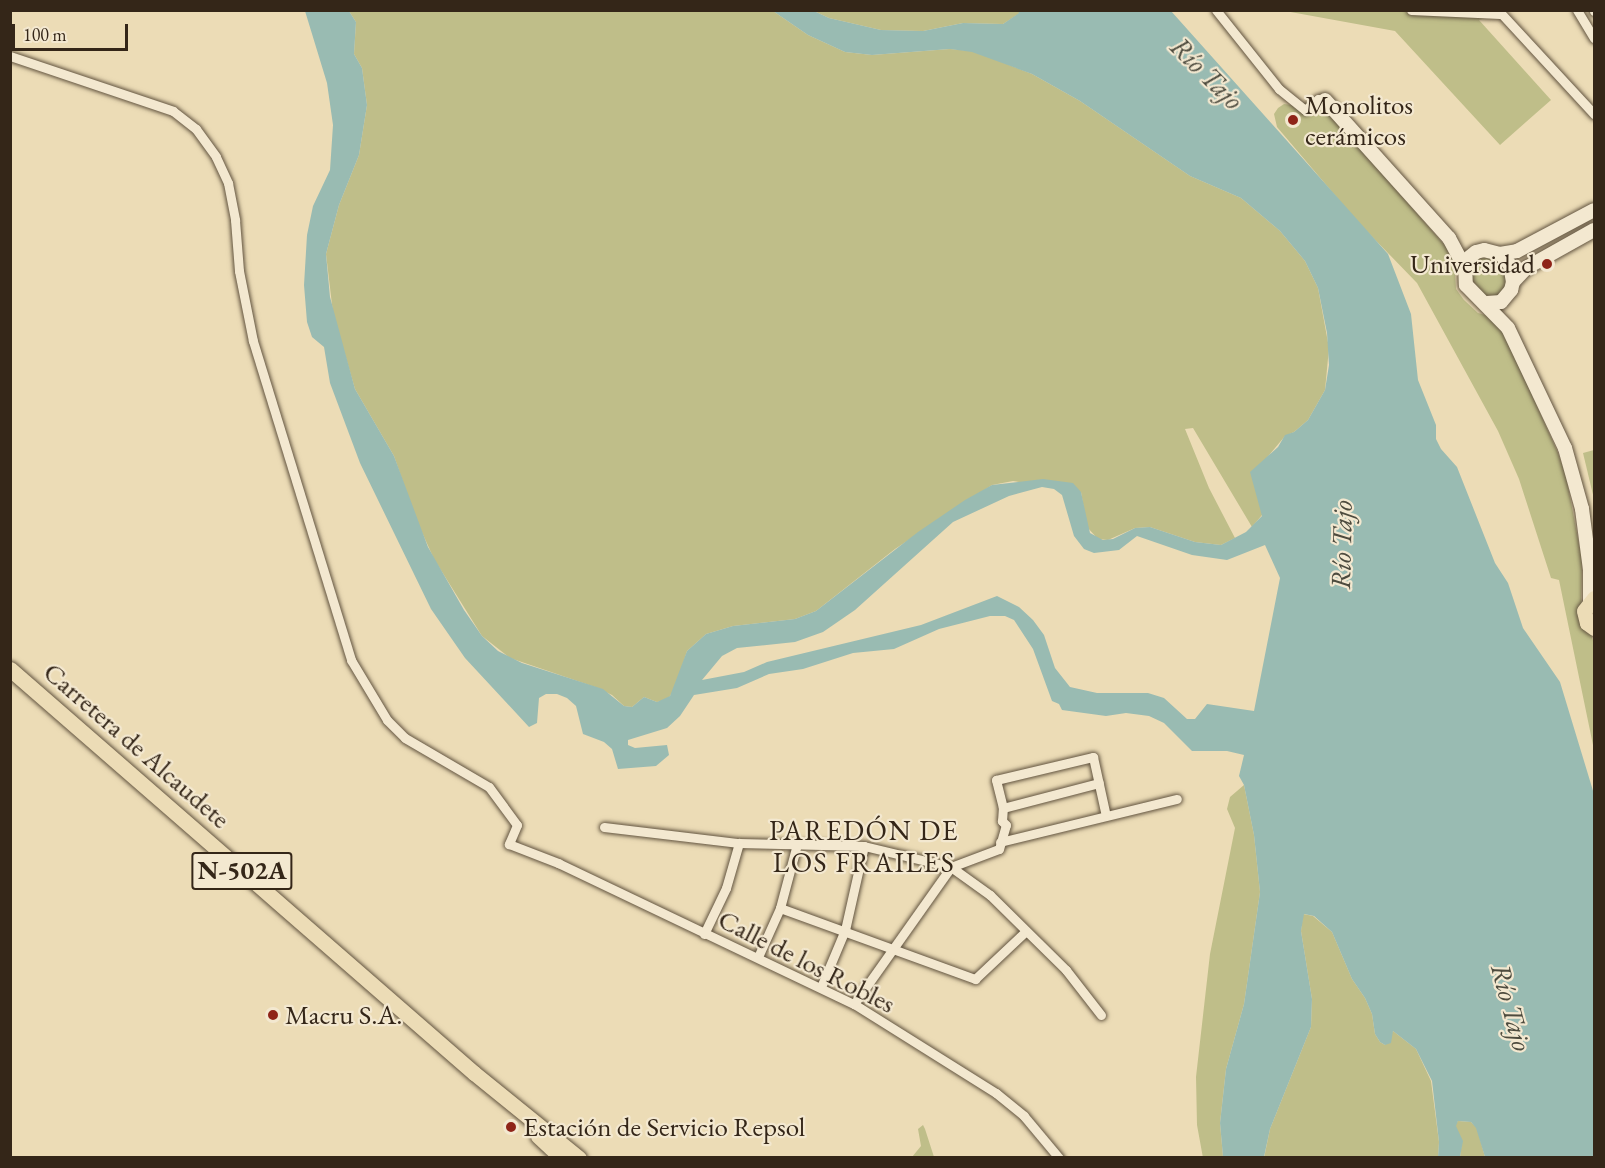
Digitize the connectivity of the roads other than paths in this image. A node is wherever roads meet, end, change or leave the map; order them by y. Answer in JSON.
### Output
{"nodes":[{"id":1,"x":1216,"y":10,"type":"edge"},
{"id":2,"x":1411,"y":10,"type":"edge"},
{"id":3,"x":1577,"y":10,"type":"edge"},
{"id":4,"x":1499,"y":12,"type":"edge"},
{"id":5,"x":1594,"y":38,"type":"edge"},
{"id":6,"x":10,"y":56,"type":"edge"},
{"id":7,"x":1325,"y":100,"type":"joint"},
{"id":8,"x":1594,"y":114,"type":"edge"},
{"id":9,"x":1594,"y":210,"type":"edge"},
{"id":10,"x":1594,"y":230,"type":"edge"},
{"id":11,"x":1449,"y":238,"type":"junction"},
{"id":12,"x":1476,"y":252,"type":"junction"},
{"id":13,"x":1500,"y":254,"type":"junction"},
{"id":14,"x":1464,"y":266,"type":"junction"},
{"id":15,"x":1513,"y":282,"type":"junction"},
{"id":16,"x":1506,"y":298,"type":"junction"},
{"id":17,"x":1486,"y":303,"type":"junction"},
{"id":18,"x":1508,"y":327,"type":"junction"},
{"id":19,"x":1592,"y":575,"type":"edge"},
{"id":20,"x":1592,"y":600,"type":"edge"},
{"id":21,"x":1594,"y":629,"type":"edge"},
{"id":22,"x":10,"y":669,"type":"edge"},
{"id":23,"x":1099,"y":783,"type":"junction"},
{"id":24,"x":1177,"y":799,"type":"dead end"},
{"id":25,"x":1004,"y":807,"type":"junction"},
{"id":26,"x":1106,"y":816,"type":"junction"},
{"id":27,"x":604,"y":826,"type":"dead end"},
{"id":28,"x":1000,"y":842,"type":"junction"},
{"id":29,"x":739,"y":843,"type":"junction"},
{"id":30,"x":797,"y":844,"type":"junction"},
{"id":31,"x":864,"y":846,"type":"junction"},
{"id":32,"x":951,"y":867,"type":"junction"},
{"id":33,"x":780,"y":908,"type":"junction"},
{"id":34,"x":845,"y":930,"type":"junction"},
{"id":35,"x":1026,"y":931,"type":"junction"},
{"id":36,"x":704,"y":934,"type":"junction"},
{"id":37,"x":894,"y":948,"type":"junction"},
{"id":38,"x":758,"y":957,"type":"junction"},
{"id":39,"x":821,"y":987,"type":"junction"},
{"id":40,"x":854,"y":1004,"type":"junction"},
{"id":41,"x":1101,"y":1015,"type":"dead end"},
{"id":42,"x":474,"y":1073,"type":"junction"},
{"id":43,"x":562,"y":1158,"type":"edge"},
{"id":44,"x":579,"y":1158,"type":"edge"},
{"id":45,"x":1059,"y":1158,"type":"edge"}],
"edges":[{"from":1,"to":7,"type":"street"},
{"from":2,"to":4,"type":"street"},
{"from":3,"to":5,"type":"street"},
{"from":4,"to":8,"type":"street"},
{"from":6,"to":36,"type":"street","name":"Calle de los Robles"},
{"from":7,"to":11,"type":"street"},
{"from":9,"to":13,"type":"street"},
{"from":10,"to":15,"type":"street"},
{"from":11,"to":12,"type":"street"},
{"from":11,"to":14,"type":"street"},
{"from":12,"to":13,"type":"street"},
{"from":12,"to":14,"type":"street"},
{"from":13,"to":15,"type":"street"},
{"from":14,"to":17,"type":"street"},
{"from":15,"to":16,"type":"street"},
{"from":16,"to":17,"type":"street"},
{"from":16,"to":18,"type":"street"},
{"from":17,"to":18,"type":"street"},
{"from":18,"to":19,"type":"street"},
{"from":19,"to":20,"type":"street"},
{"from":20,"to":21,"type":"main road"},
{"from":22,"to":42,"type":"main road","name":"Carretera de Alcaudete","number":"N-502A"},
{"from":23,"to":25,"type":"street"},
{"from":23,"to":25,"type":"street"},
{"from":23,"to":26,"type":"street"},
{"from":24,"to":26,"type":"street"},
{"from":25,"to":28,"type":"street"},
{"from":26,"to":28,"type":"street"},
{"from":27,"to":29,"type":"street"},
{"from":28,"to":32,"type":"street"},
{"from":29,"to":30,"type":"street"},
{"from":29,"to":36,"type":"street"},
{"from":30,"to":31,"type":"street"},
{"from":30,"to":33,"type":"street"},
{"from":31,"to":32,"type":"street"},
{"from":31,"to":34,"type":"street"},
{"from":32,"to":35,"type":"street"},
{"from":32,"to":37,"type":"street"},
{"from":33,"to":34,"type":"street"},
{"from":33,"to":38,"type":"street"},
{"from":34,"to":37,"type":"street"},
{"from":34,"to":39,"type":"street"},
{"from":35,"to":37,"type":"street"},
{"from":35,"to":41,"type":"street"},
{"from":36,"to":38,"type":"street","name":"Calle de los Robles"},
{"from":37,"to":40,"type":"street"},
{"from":38,"to":39,"type":"street","name":"Calle de los Robles"},
{"from":39,"to":40,"type":"street","name":"Calle de los Robles"},
{"from":40,"to":45,"type":"street","name":"Calle de los Robles"},
{"from":42,"to":43,"type":"main road","name":"Carretera de Alcaudete","number":"N-502A"},
{"from":42,"to":44,"type":"main road","name":"Carretera de Alcaudete","number":"N-502A"}]}
